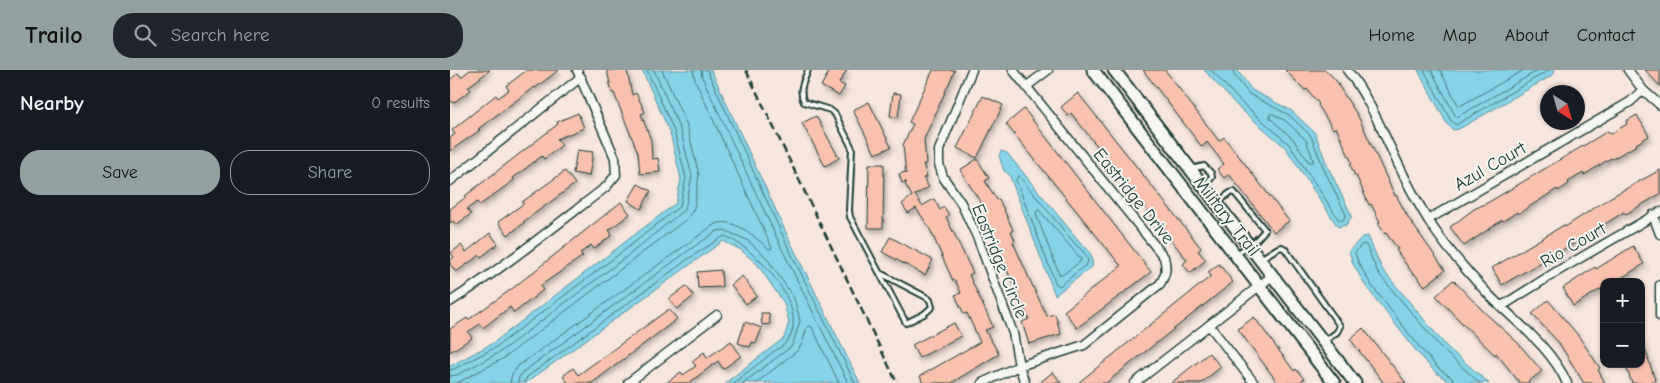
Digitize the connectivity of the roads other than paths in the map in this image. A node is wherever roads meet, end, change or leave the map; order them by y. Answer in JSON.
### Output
{"nodes":[{"id":1,"x":808,"y":70,"type":"edge"},
{"id":2,"x":972,"y":70,"type":"edge"},
{"id":3,"x":1014,"y":70,"type":"edge"},
{"id":4,"x":1048,"y":70,"type":"edge"},
{"id":5,"x":1092,"y":70,"type":"edge"},
{"id":6,"x":1114,"y":70,"type":"edge"},
{"id":7,"x":1347,"y":70,"type":"edge"},
{"id":8,"x":1628,"y":70,"type":"edge"},
{"id":9,"x":579,"y":74,"type":"edge"},
{"id":10,"x":1027,"y":86,"type":"junction"},
{"id":11,"x":1643,"y":90,"type":"junction"},
{"id":12,"x":1660,"y":105,"type":"edge"},
{"id":13,"x":450,"y":181,"type":"edge"},
{"id":14,"x":1216,"y":203,"type":"junction"},
{"id":15,"x":1657,"y":214,"type":"edge"},
{"id":16,"x":1428,"y":219,"type":"junction"},
{"id":17,"x":1660,"y":234,"type":"edge"},
{"id":18,"x":1248,"y":245,"type":"junction"},
{"id":19,"x":1236,"y":255,"type":"junction"},
{"id":20,"x":1260,"y":260,"type":"junction"},
{"id":21,"x":880,"y":273,"type":"junction"},
{"id":22,"x":1272,"y":276,"type":"junction"},
{"id":23,"x":1660,"y":285,"type":"edge"},
{"id":24,"x":1259,"y":286,"type":"junction"},
{"id":25,"x":450,"y":302,"type":"edge"},
{"id":26,"x":1502,"y":306,"type":"junction"},
{"id":27,"x":716,"y":315,"type":"dead end"},
{"id":28,"x":1660,"y":316,"type":"edge"},
{"id":29,"x":1209,"y":325,"type":"junction"},
{"id":30,"x":1323,"y":343,"type":"junction"},
{"id":31,"x":1019,"y":366,"type":"junction"},
{"id":32,"x":1138,"y":382,"type":"edge"},
{"id":33,"x":628,"y":383,"type":"edge"},
{"id":34,"x":982,"y":383,"type":"edge"},
{"id":35,"x":1026,"y":383,"type":"edge"},
{"id":36,"x":1254,"y":383,"type":"edge"},
{"id":37,"x":1334,"y":383,"type":"edge"},
{"id":38,"x":1354,"y":383,"type":"edge"},
{"id":39,"x":1568,"y":383,"type":"edge"}],
"edges":[{"from":1,"to":21,"type":"lane"},
{"from":2,"to":31,"type":"street","name":"Eastridge Circle"},
{"from":3,"to":10,"type":"street"},
{"from":4,"to":10,"type":"street"},
{"from":5,"to":19,"type":"street","name":"Military Trail"},
{"from":6,"to":14,"type":"street","name":"Military Trail"},
{"from":7,"to":16,"type":"street"},
{"from":8,"to":11,"type":"street"},
{"from":9,"to":13,"type":"street"},
{"from":9,"to":25,"type":"street"},
{"from":10,"to":31,"type":"street","name":"Eastridge Drive"},
{"from":11,"to":12,"type":"street"},
{"from":11,"to":16,"type":"street","name":"Azul Court"},
{"from":14,"to":18,"type":"street","name":"Military Trail"},
{"from":14,"to":18,"type":"lane"},
{"from":15,"to":17,"type":"street"},
{"from":15,"to":26,"type":"street","name":"Rio Court"},
{"from":16,"to":26,"type":"street"},
{"from":18,"to":19,"type":"lane"},
{"from":18,"to":20,"type":"street","name":"Military Trail"},
{"from":19,"to":24,"type":"street","name":"Military Trail"},
{"from":20,"to":22,"type":"street","name":"Military Trail"},
{"from":20,"to":30,"type":"lane"},
{"from":21,"to":21,"type":"lane"},
{"from":22,"to":24,"type":"street"},
{"from":22,"to":30,"type":"street","name":"Military Trail"},
{"from":23,"to":28,"type":"street"},
{"from":24,"to":29,"type":"street"},
{"from":24,"to":37,"type":"street","name":"Military Trail"},
{"from":26,"to":39,"type":"street"},
{"from":27,"to":33,"type":"street"},
{"from":29,"to":32,"type":"street"},
{"from":29,"to":36,"type":"street"},
{"from":30,"to":38,"type":"street","name":"Military Trail"},
{"from":31,"to":34,"type":"street","name":"Eastridge Drive"},
{"from":31,"to":35,"type":"street","name":"Eastridge Circle"}]}
